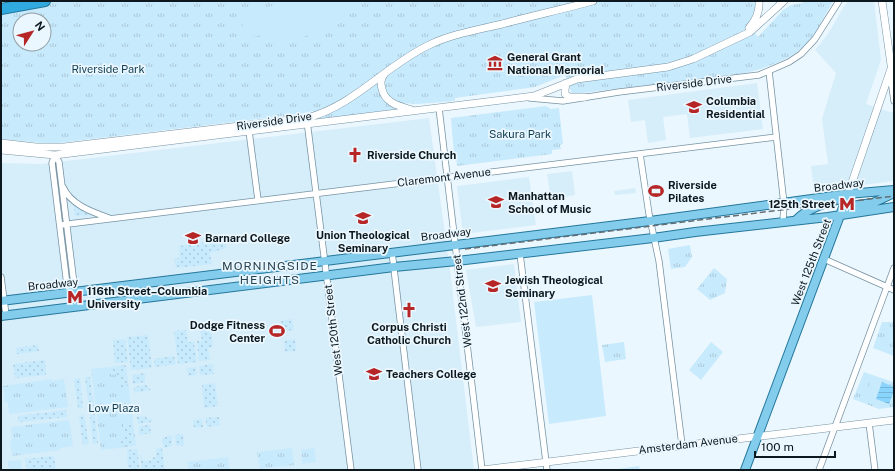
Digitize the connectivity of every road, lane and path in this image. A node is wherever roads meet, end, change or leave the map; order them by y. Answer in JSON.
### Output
{"nodes":[{"id":1,"x":45,"y":1,"type":"edge"},
{"id":2,"x":593,"y":1,"type":"edge"},
{"id":3,"x":759,"y":1,"type":"edge"},
{"id":4,"x":784,"y":1,"type":"edge"},
{"id":5,"x":839,"y":1,"type":"edge"},
{"id":6,"x":882,"y":1,"type":"edge"},
{"id":7,"x":1,"y":9,"type":"edge"},
{"id":8,"x":737,"y":39,"type":"junction"},
{"id":9,"x":894,"y":60,"type":"edge"},
{"id":10,"x":891,"y":70,"type":"junction"},
{"id":11,"x":769,"y":71,"type":"junction"},
{"id":12,"x":386,"y":72,"type":"junction"},
{"id":13,"x":566,"y":83,"type":"junction"},
{"id":14,"x":585,"y":97,"type":"junction"},
{"id":15,"x":518,"y":98,"type":"junction"},
{"id":16,"x":894,"y":101,"type":"edge"},
{"id":17,"x":439,"y":108,"type":"junction"},
{"id":18,"x":416,"y":111,"type":"junction"},
{"id":19,"x":307,"y":121,"type":"junction"},
{"id":20,"x":249,"y":131,"type":"junction"},
{"id":21,"x":776,"y":137,"type":"junction"},
{"id":22,"x":1,"y":143,"type":"edge"},
{"id":23,"x":1,"y":150,"type":"edge"},
{"id":24,"x":54,"y":152,"type":"junction"},
{"id":25,"x":640,"y":154,"type":"junction"},
{"id":26,"x":447,"y":177,"type":"junction"},
{"id":27,"x":62,"y":184,"type":"junction"},
{"id":28,"x":894,"y":192,"type":"edge"},
{"id":29,"x":316,"y":193,"type":"junction"},
{"id":30,"x":848,"y":194,"type":"junction"},
{"id":31,"x":258,"y":200,"type":"junction"},
{"id":32,"x":784,"y":204,"type":"junction"},
{"id":33,"x":894,"y":207,"type":"edge"},
{"id":34,"x":841,"y":214,"type":"junction"},
{"id":35,"x":112,"y":218,"type":"junction"},
{"id":36,"x":796,"y":220,"type":"junction"},
{"id":37,"x":650,"y":221,"type":"junction"},
{"id":38,"x":783,"y":222,"type":"junction"},
{"id":39,"x":66,"y":224,"type":"junction"},
{"id":40,"x":60,"y":225,"type":"junction"},
{"id":41,"x":653,"y":238,"type":"junction"},
{"id":42,"x":455,"y":244,"type":"junction"},
{"id":43,"x":392,"y":252,"type":"junction"},
{"id":44,"x":520,"y":254,"type":"junction"},
{"id":45,"x":824,"y":259,"type":"junction"},
{"id":46,"x":324,"y":261,"type":"junction"},
{"id":47,"x":457,"y":261,"type":"junction"},
{"id":48,"x":394,"y":267,"type":"junction"},
{"id":49,"x":267,"y":268,"type":"junction"},
{"id":50,"x":894,"y":268,"type":"edge"},
{"id":51,"x":326,"y":276,"type":"junction"},
{"id":52,"x":1,"y":277,"type":"edge"},
{"id":53,"x":203,"y":277,"type":"junction"},
{"id":54,"x":269,"y":282,"type":"junction"},
{"id":55,"x":887,"y":288,"type":"junction"},
{"id":56,"x":204,"y":290,"type":"junction"},
{"id":57,"x":894,"y":290,"type":"edge"},
{"id":58,"x":72,"y":293,"type":"junction"},
{"id":59,"x":2,"y":301,"type":"edge"},
{"id":60,"x":74,"y":307,"type":"junction"},
{"id":61,"x":3,"y":316,"type":"edge"},
{"id":62,"x":894,"y":420,"type":"edge"},
{"id":63,"x":869,"y":424,"type":"junction"},
{"id":64,"x":835,"y":428,"type":"junction"},
{"id":65,"x":758,"y":436,"type":"junction"},
{"id":66,"x":682,"y":445,"type":"junction"},
{"id":67,"x":546,"y":462,"type":"junction"},
{"id":68,"x":351,"y":470,"type":"edge"},
{"id":69,"x":418,"y":470,"type":"edge"},
{"id":70,"x":482,"y":470,"type":"edge"},
{"id":71,"x":547,"y":470,"type":"edge"},
{"id":72,"x":745,"y":470,"type":"edge"},
{"id":73,"x":819,"y":470,"type":"edge"},
{"id":74,"x":875,"y":470,"type":"edge"}],
"edges":[{"from":1,"to":7,"type":"highway"},
{"from":2,"to":12,"type":"main road","name":"Riverside Drive"},
{"from":3,"to":8,"type":"main road"},
{"from":4,"to":8,"type":"main road","name":"Riverside Drive"},
{"from":5,"to":11,"type":"street","name":"Riverside Drive"},
{"from":6,"to":10,"type":"main road"},
{"from":8,"to":13,"type":"main road","name":"Riverside Drive"},
{"from":9,"to":10,"type":"main road","name":"West 125th Street"},
{"from":10,"to":16,"type":"street"},
{"from":10,"to":30,"type":"main road","name":"West 125th Street"},
{"from":11,"to":14,"type":"street","name":"Riverside Drive"},
{"from":11,"to":21,"type":"street"},
{"from":12,"to":18,"type":"main road"},
{"from":12,"to":19,"type":"main road","name":"Riverside Drive"},
{"from":13,"to":14,"type":"main road"},
{"from":13,"to":15,"type":"main road","name":"Riverside Drive"},
{"from":14,"to":15,"type":"street","name":"Riverside Drive"},
{"from":15,"to":17,"type":"main road","name":"Riverside Drive"},
{"from":17,"to":18,"type":"main road","name":"Riverside Drive"},
{"from":17,"to":26,"type":"street","name":"West 122nd Street"},
{"from":18,"to":19,"type":"main road","name":"Riverside Drive"},
{"from":19,"to":20,"type":"main road","name":"Riverside Drive"},
{"from":19,"to":24,"type":"main road","name":"Riverside Drive"},
{"from":19,"to":29,"type":"street","name":"West 120th Street"},
{"from":20,"to":24,"type":"main road","name":"Riverside Drive"},
{"from":20,"to":31,"type":"street"},
{"from":21,"to":25,"type":"street","name":"Claremont Avenue"},
{"from":21,"to":32,"type":"street"},
{"from":22,"to":24,"type":"main road","name":"Riverside Drive"},
{"from":23,"to":24,"type":"main road","name":"Riverside Drive"},
{"from":24,"to":27,"type":"street"},
{"from":24,"to":40,"type":"street"},
{"from":25,"to":26,"type":"street","name":"Claremont Avenue"},
{"from":25,"to":37,"type":"street"},
{"from":26,"to":29,"type":"street","name":"Claremont Avenue"},
{"from":26,"to":42,"type":"street","name":"West 122nd Street"},
{"from":27,"to":35,"type":"street","name":"Claremont Avenue"},
{"from":27,"to":39,"type":"street"},
{"from":28,"to":30,"type":"main road","name":"Broadway"},
{"from":28,"to":34,"type":"main road"},
{"from":29,"to":31,"type":"street","name":"Claremont Avenue"},
{"from":29,"to":46,"type":"street","name":"West 120th Street"},
{"from":30,"to":32,"type":"main road","name":"Broadway"},
{"from":30,"to":34,"type":"main road","name":"West 125th Street"},
{"from":30,"to":36,"type":"main road"},
{"from":31,"to":35,"type":"street","name":"Claremont Avenue"},
{"from":32,"to":37,"type":"main road","name":"Broadway"},
{"from":32,"to":38,"type":"street"},
{"from":33,"to":34,"type":"main road"},
{"from":34,"to":36,"type":"main road"},
{"from":34,"to":45,"type":"main road","name":"West 125th Street"},
{"from":35,"to":39,"type":"street","name":"Claremont Avenue"},
{"from":36,"to":38,"type":"main road"},
{"from":37,"to":41,"type":"street"},
{"from":37,"to":42,"type":"main road","name":"Broadway"},
{"from":38,"to":41,"type":"main road"},
{"from":39,"to":40,"type":"street","name":"Claremont Avenue"},
{"from":39,"to":58,"type":"street"},
{"from":40,"to":58,"type":"street"},
{"from":41,"to":44,"type":"main road"},
{"from":41,"to":66,"type":"street"},
{"from":42,"to":43,"type":"main road","name":"Broadway"},
{"from":42,"to":47,"type":"street","name":"West 122nd Street"},
{"from":43,"to":46,"type":"main road","name":"Broadway"},
{"from":43,"to":48,"type":"street"},
{"from":44,"to":47,"type":"main road"},
{"from":44,"to":67,"type":"street"},
{"from":45,"to":55,"type":"street"},
{"from":45,"to":65,"type":"main road","name":"West 125th Street"},
{"from":46,"to":49,"type":"main road","name":"Broadway"},
{"from":46,"to":51,"type":"street","name":"West 120th Street"},
{"from":47,"to":48,"type":"main road"},
{"from":47,"to":70,"type":"street","name":"West 122nd Street"},
{"from":48,"to":51,"type":"main road"},
{"from":48,"to":69,"type":"street"},
{"from":49,"to":53,"type":"main road","name":"Broadway"},
{"from":49,"to":54,"type":"main road"},
{"from":50,"to":55,"type":"street"},
{"from":51,"to":54,"type":"main road"},
{"from":51,"to":68,"type":"street","name":"West 120th Street"},
{"from":52,"to":59,"type":"street"},
{"from":53,"to":56,"type":"main road"},
{"from":53,"to":58,"type":"main road","name":"Broadway"},
{"from":54,"to":56,"type":"main road"},
{"from":55,"to":57,"type":"street"},
{"from":55,"to":64,"type":"street"},
{"from":56,"to":60,"type":"main road"},
{"from":58,"to":59,"type":"main road","name":"Broadway"},
{"from":58,"to":60,"type":"street"},
{"from":59,"to":61,"type":"street"},
{"from":60,"to":61,"type":"main road"},
{"from":62,"to":63,"type":"main road","name":"Amsterdam Avenue"},
{"from":63,"to":64,"type":"main road","name":"Amsterdam Avenue"},
{"from":63,"to":74,"type":"street"},
{"from":64,"to":65,"type":"main road","name":"Amsterdam Avenue"},
{"from":64,"to":73,"type":"street"},
{"from":65,"to":66,"type":"main road","name":"Amsterdam Avenue"},
{"from":65,"to":72,"type":"main road","name":"West 125th Street"},
{"from":66,"to":67,"type":"main road","name":"Amsterdam Avenue"},
{"from":67,"to":70,"type":"main road","name":"Amsterdam Avenue"},
{"from":67,"to":71,"type":"street"}]}
